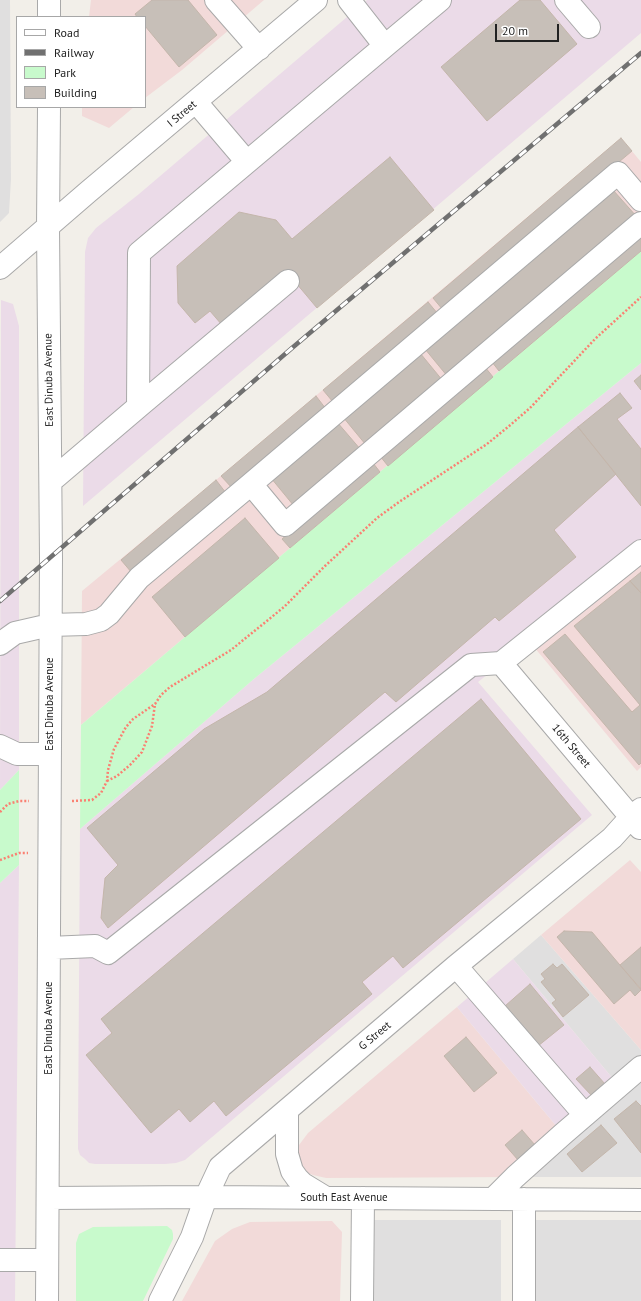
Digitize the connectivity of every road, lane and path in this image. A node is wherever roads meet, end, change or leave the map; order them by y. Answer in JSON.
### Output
{"nodes":[{"id":1,"x":49,"y":0,"type":"edge"},
{"id":2,"x":216,"y":0,"type":"edge"},
{"id":3,"x":316,"y":0,"type":"edge"},
{"id":4,"x":349,"y":0,"type":"edge"},
{"id":5,"x":440,"y":0,"type":"edge"},
{"id":6,"x":566,"y":0,"type":"edge"},
{"id":7,"x":49,"y":16,"type":"edge"},
{"id":8,"x":589,"y":27,"type":"dead end"},
{"id":9,"x":385,"y":46,"type":"junction"},
{"id":10,"x":259,"y":49,"type":"junction"},
{"id":11,"x":196,"y":102,"type":"junction"},
{"id":12,"x":48,"y":108,"type":"edge"},
{"id":13,"x":247,"y":162,"type":"junction"},
{"id":14,"x":641,"y":200,"type":"edge"},
{"id":15,"x":641,"y":223,"type":"edge"},
{"id":16,"x":48,"y":227,"type":"junction"},
{"id":17,"x":0,"y":268,"type":"edge"},
{"id":18,"x":288,"y":281,"type":"dead end"},
{"id":19,"x":641,"y":297,"type":"edge"},
{"id":20,"x":138,"y":407,"type":"junction"},
{"id":21,"x":50,"y":481,"type":"junction"},
{"id":22,"x":251,"y":484,"type":"junction"},
{"id":23,"x":641,"y":551,"type":"edge"},
{"id":24,"x":50,"y":625,"type":"junction"},
{"id":25,"x":0,"y":644,"type":"edge"},
{"id":26,"x":501,"y":663,"type":"junction"},
{"id":27,"x":155,"y":704,"type":"junction"},
{"id":28,"x":0,"y":746,"type":"edge"},
{"id":29,"x":50,"y":754,"type":"junction"},
{"id":30,"x":107,"y":781,"type":"junction"},
{"id":31,"x":19,"y":801,"type":"dead end"},
{"id":32,"x":75,"y":801,"type":"dead end"},
{"id":33,"x":0,"y":812,"type":"edge"},
{"id":34,"x":638,"y":818,"type":"edge"},
{"id":35,"x":49,"y":853,"type":"junction"},
{"id":36,"x":0,"y":860,"type":"edge"},
{"id":37,"x":49,"y":948,"type":"junction"},
{"id":38,"x":456,"y":966,"type":"junction"},
{"id":39,"x":641,"y":1067,"type":"edge"},
{"id":40,"x":287,"y":1110,"type":"junction"},
{"id":41,"x":585,"y":1115,"type":"junction"},
{"id":42,"x":206,"y":1197,"type":"junction"},
{"id":43,"x":48,"y":1198,"type":"junction"},
{"id":44,"x":326,"y":1198,"type":"junction"},
{"id":45,"x":363,"y":1198,"type":"junction"},
{"id":46,"x":493,"y":1199,"type":"junction"},
{"id":47,"x":524,"y":1199,"type":"junction"},
{"id":48,"x":641,"y":1200,"type":"edge"},
{"id":49,"x":0,"y":1260,"type":"edge"},
{"id":50,"x":47,"y":1260,"type":"junction"},
{"id":51,"x":47,"y":1301,"type":"edge"},
{"id":52,"x":160,"y":1301,"type":"edge"},
{"id":53,"x":362,"y":1301,"type":"edge"},
{"id":54,"x":524,"y":1301,"type":"edge"}],
"edges":[{"from":1,"to":7,"type":"street"},
{"from":2,"to":10,"type":"street"},
{"from":3,"to":10,"type":"street","name":"I Street"},
{"from":4,"to":9,"type":"street"},
{"from":5,"to":9,"type":"street"},
{"from":6,"to":8,"type":"street"},
{"from":9,"to":13,"type":"street"},
{"from":10,"to":11,"type":"street","name":"I Street"},
{"from":11,"to":13,"type":"street"},
{"from":11,"to":16,"type":"street","name":"I Street"},
{"from":12,"to":16,"type":"street","name":"East Dinuba Avenue"},
{"from":13,"to":20,"type":"street"},
{"from":14,"to":22,"type":"street"},
{"from":15,"to":22,"type":"street"},
{"from":16,"to":17,"type":"street","name":"I Street"},
{"from":16,"to":21,"type":"street","name":"East Dinuba Avenue"},
{"from":18,"to":20,"type":"street"},
{"from":19,"to":27,"type":"path"},
{"from":20,"to":21,"type":"street"},
{"from":21,"to":24,"type":"street","name":"East Dinuba Avenue"},
{"from":22,"to":24,"type":"street"},
{"from":23,"to":26,"type":"street"},
{"from":24,"to":25,"type":"street"},
{"from":24,"to":29,"type":"street","name":"East Dinuba Avenue"},
{"from":26,"to":34,"type":"street","name":"16th Street"},
{"from":26,"to":37,"type":"street"},
{"from":27,"to":30,"type":"path"},
{"from":27,"to":30,"type":"path"},
{"from":28,"to":29,"type":"street"},
{"from":29,"to":35,"type":"street","name":"East Dinuba Avenue"},
{"from":30,"to":32,"type":"path"},
{"from":31,"to":33,"type":"path"},
{"from":34,"to":38,"type":"street","name":"G Street"},
{"from":35,"to":36,"type":"path"},
{"from":35,"to":37,"type":"street","name":"East Dinuba Avenue"},
{"from":37,"to":43,"type":"street","name":"East Dinuba Avenue"},
{"from":38,"to":40,"type":"street","name":"G Street"},
{"from":38,"to":41,"type":"street"},
{"from":39,"to":41,"type":"street"},
{"from":40,"to":42,"type":"street","name":"G Street"},
{"from":40,"to":44,"type":"street"},
{"from":41,"to":46,"type":"street"},
{"from":42,"to":43,"type":"street","name":"South East Avenue"},
{"from":42,"to":44,"type":"street","name":"South East Avenue"},
{"from":42,"to":52,"type":"street","name":"G Street"},
{"from":43,"to":50,"type":"street","name":"East Dinuba Avenue"},
{"from":44,"to":45,"type":"street","name":"South East Avenue"},
{"from":45,"to":46,"type":"street","name":"South East Avenue"},
{"from":45,"to":53,"type":"street"},
{"from":46,"to":47,"type":"street","name":"South East Avenue"},
{"from":47,"to":48,"type":"street","name":"South East Avenue"},
{"from":47,"to":54,"type":"street"},
{"from":49,"to":50,"type":"street"},
{"from":50,"to":51,"type":"street","name":"East Dinuba Avenue"}]}
